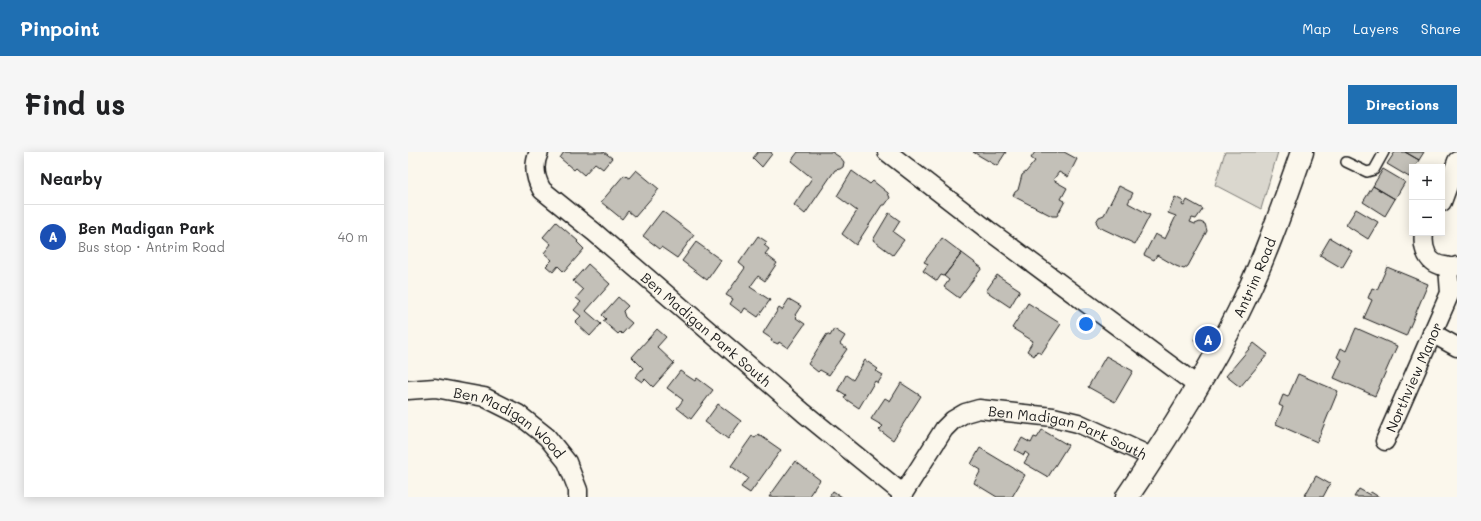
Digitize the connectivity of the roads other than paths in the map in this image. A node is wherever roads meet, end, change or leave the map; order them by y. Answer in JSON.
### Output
{"nodes":[{"id":1,"x":539,"y":152,"type":"edge"},
{"id":2,"x":887,"y":152,"type":"edge"},
{"id":3,"x":1302,"y":152,"type":"edge"},
{"id":4,"x":1384,"y":152,"type":"edge"},
{"id":5,"x":1457,"y":161,"type":"edge"},
{"id":6,"x":1346,"y":162,"type":"dead end"},
{"id":7,"x":1443,"y":200,"type":"edge"},
{"id":8,"x":1424,"y":236,"type":"edge"},
{"id":9,"x":1452,"y":266,"type":"edge"},
{"id":10,"x":1432,"y":334,"type":"junction"},
{"id":11,"x":1457,"y":347,"type":"edge"},
{"id":12,"x":1198,"y":386,"type":"junction"},
{"id":13,"x":408,"y":390,"type":"edge"},
{"id":14,"x":1385,"y":441,"type":"dead end"},
{"id":15,"x":1153,"y":459,"type":"junction"},
{"id":16,"x":902,"y":495,"type":"edge"},
{"id":17,"x":578,"y":497,"type":"edge"},
{"id":18,"x":1127,"y":497,"type":"edge"}],
"edges":[{"from":1,"to":16,"type":"street","name":"Ben Madigan Park South"},
{"from":2,"to":12,"type":"street"},
{"from":3,"to":12,"type":"main road","name":"Antrim Road"},
{"from":4,"to":6,"type":"lane"},
{"from":5,"to":7,"type":"street"},
{"from":8,"to":9,"type":"street"},
{"from":9,"to":10,"type":"street","name":"Northview Manor"},
{"from":10,"to":11,"type":"street"},
{"from":10,"to":14,"type":"street","name":"Northview Manor"},
{"from":12,"to":15,"type":"main road","name":"Antrim Road"},
{"from":13,"to":17,"type":"street","name":"Ben Madigan Wood"},
{"from":15,"to":16,"type":"street","name":"Ben Madigan Park South"},
{"from":15,"to":18,"type":"main road","name":"Antrim Road"}]}
